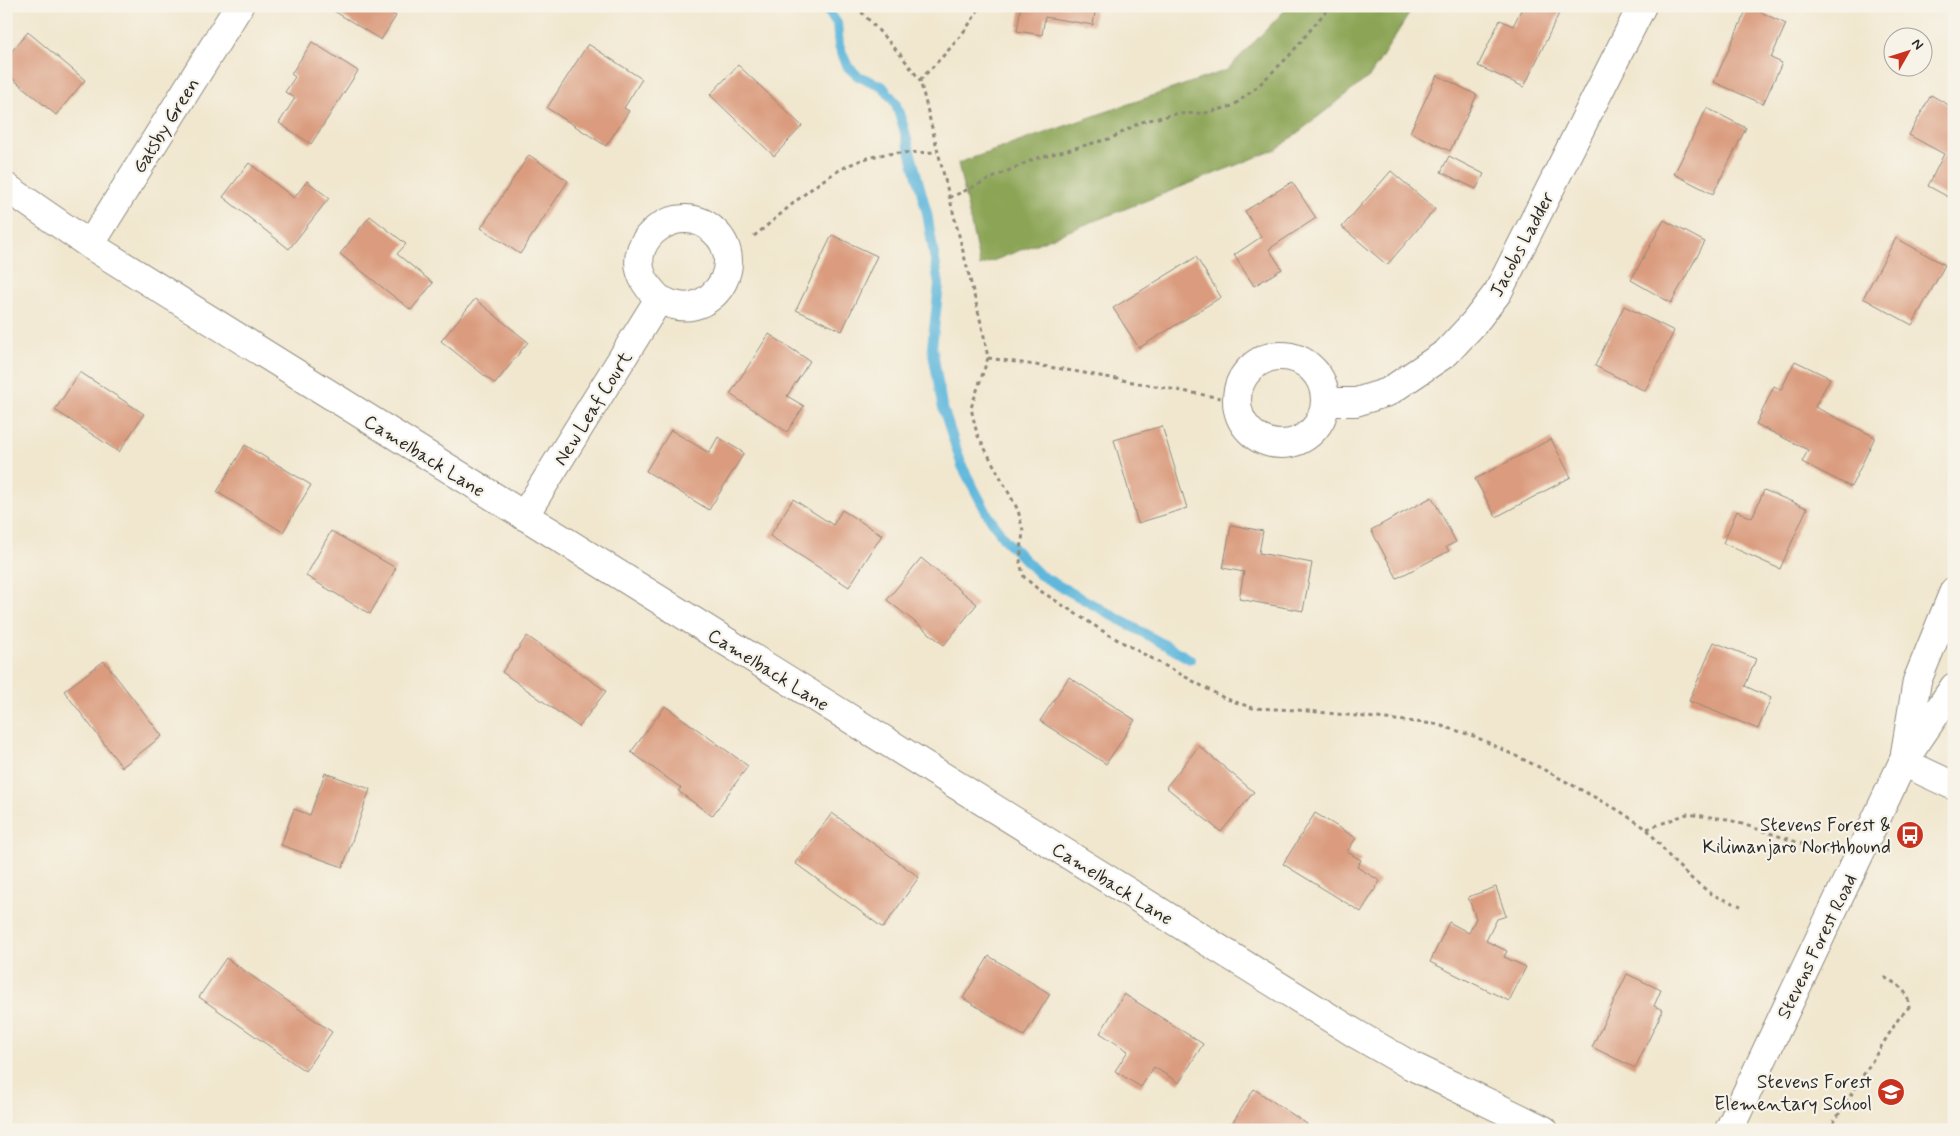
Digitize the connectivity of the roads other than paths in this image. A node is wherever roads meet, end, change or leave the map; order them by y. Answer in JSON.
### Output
{"nodes":[{"id":1,"x":239,"y":6,"type":"edge"},
{"id":2,"x":1642,"y":6,"type":"edge"},
{"id":3,"x":6,"y":187,"type":"edge"},
{"id":4,"x":90,"y":245,"type":"junction"},
{"id":5,"x":659,"y":299,"type":"junction"},
{"id":6,"x":1326,"y":402,"type":"junction"},
{"id":7,"x":524,"y":516,"type":"junction"},
{"id":8,"x":1954,"y":591,"type":"edge"},
{"id":9,"x":1917,"y":681,"type":"junction"},
{"id":10,"x":1952,"y":692,"type":"edge"},
{"id":11,"x":1903,"y":762,"type":"junction"},
{"id":12,"x":1954,"y":786,"type":"edge"},
{"id":13,"x":1544,"y":1130,"type":"edge"},
{"id":14,"x":1729,"y":1130,"type":"edge"}],
"edges":[{"from":1,"to":4,"type":"street","name":"Gatsby Green"},
{"from":2,"to":6,"type":"street","name":"Jacobs Ladder"},
{"from":3,"to":4,"type":"street","name":"Camelback Lane"},
{"from":4,"to":7,"type":"street","name":"Camelback Lane"},
{"from":5,"to":5,"type":"street"},
{"from":5,"to":7,"type":"street","name":"New Leaf Court"},
{"from":6,"to":6,"type":"street"},
{"from":7,"to":13,"type":"street","name":"Camelback Lane"},
{"from":8,"to":9,"type":"street","name":"Stevens Forest Road"},
{"from":9,"to":10,"type":"street"},
{"from":9,"to":11,"type":"street","name":"Stevens Forest Road"},
{"from":10,"to":11,"type":"street","name":"Stevens Forest Road"},
{"from":11,"to":12,"type":"street"},
{"from":11,"to":14,"type":"street","name":"Stevens Forest Road"}]}
